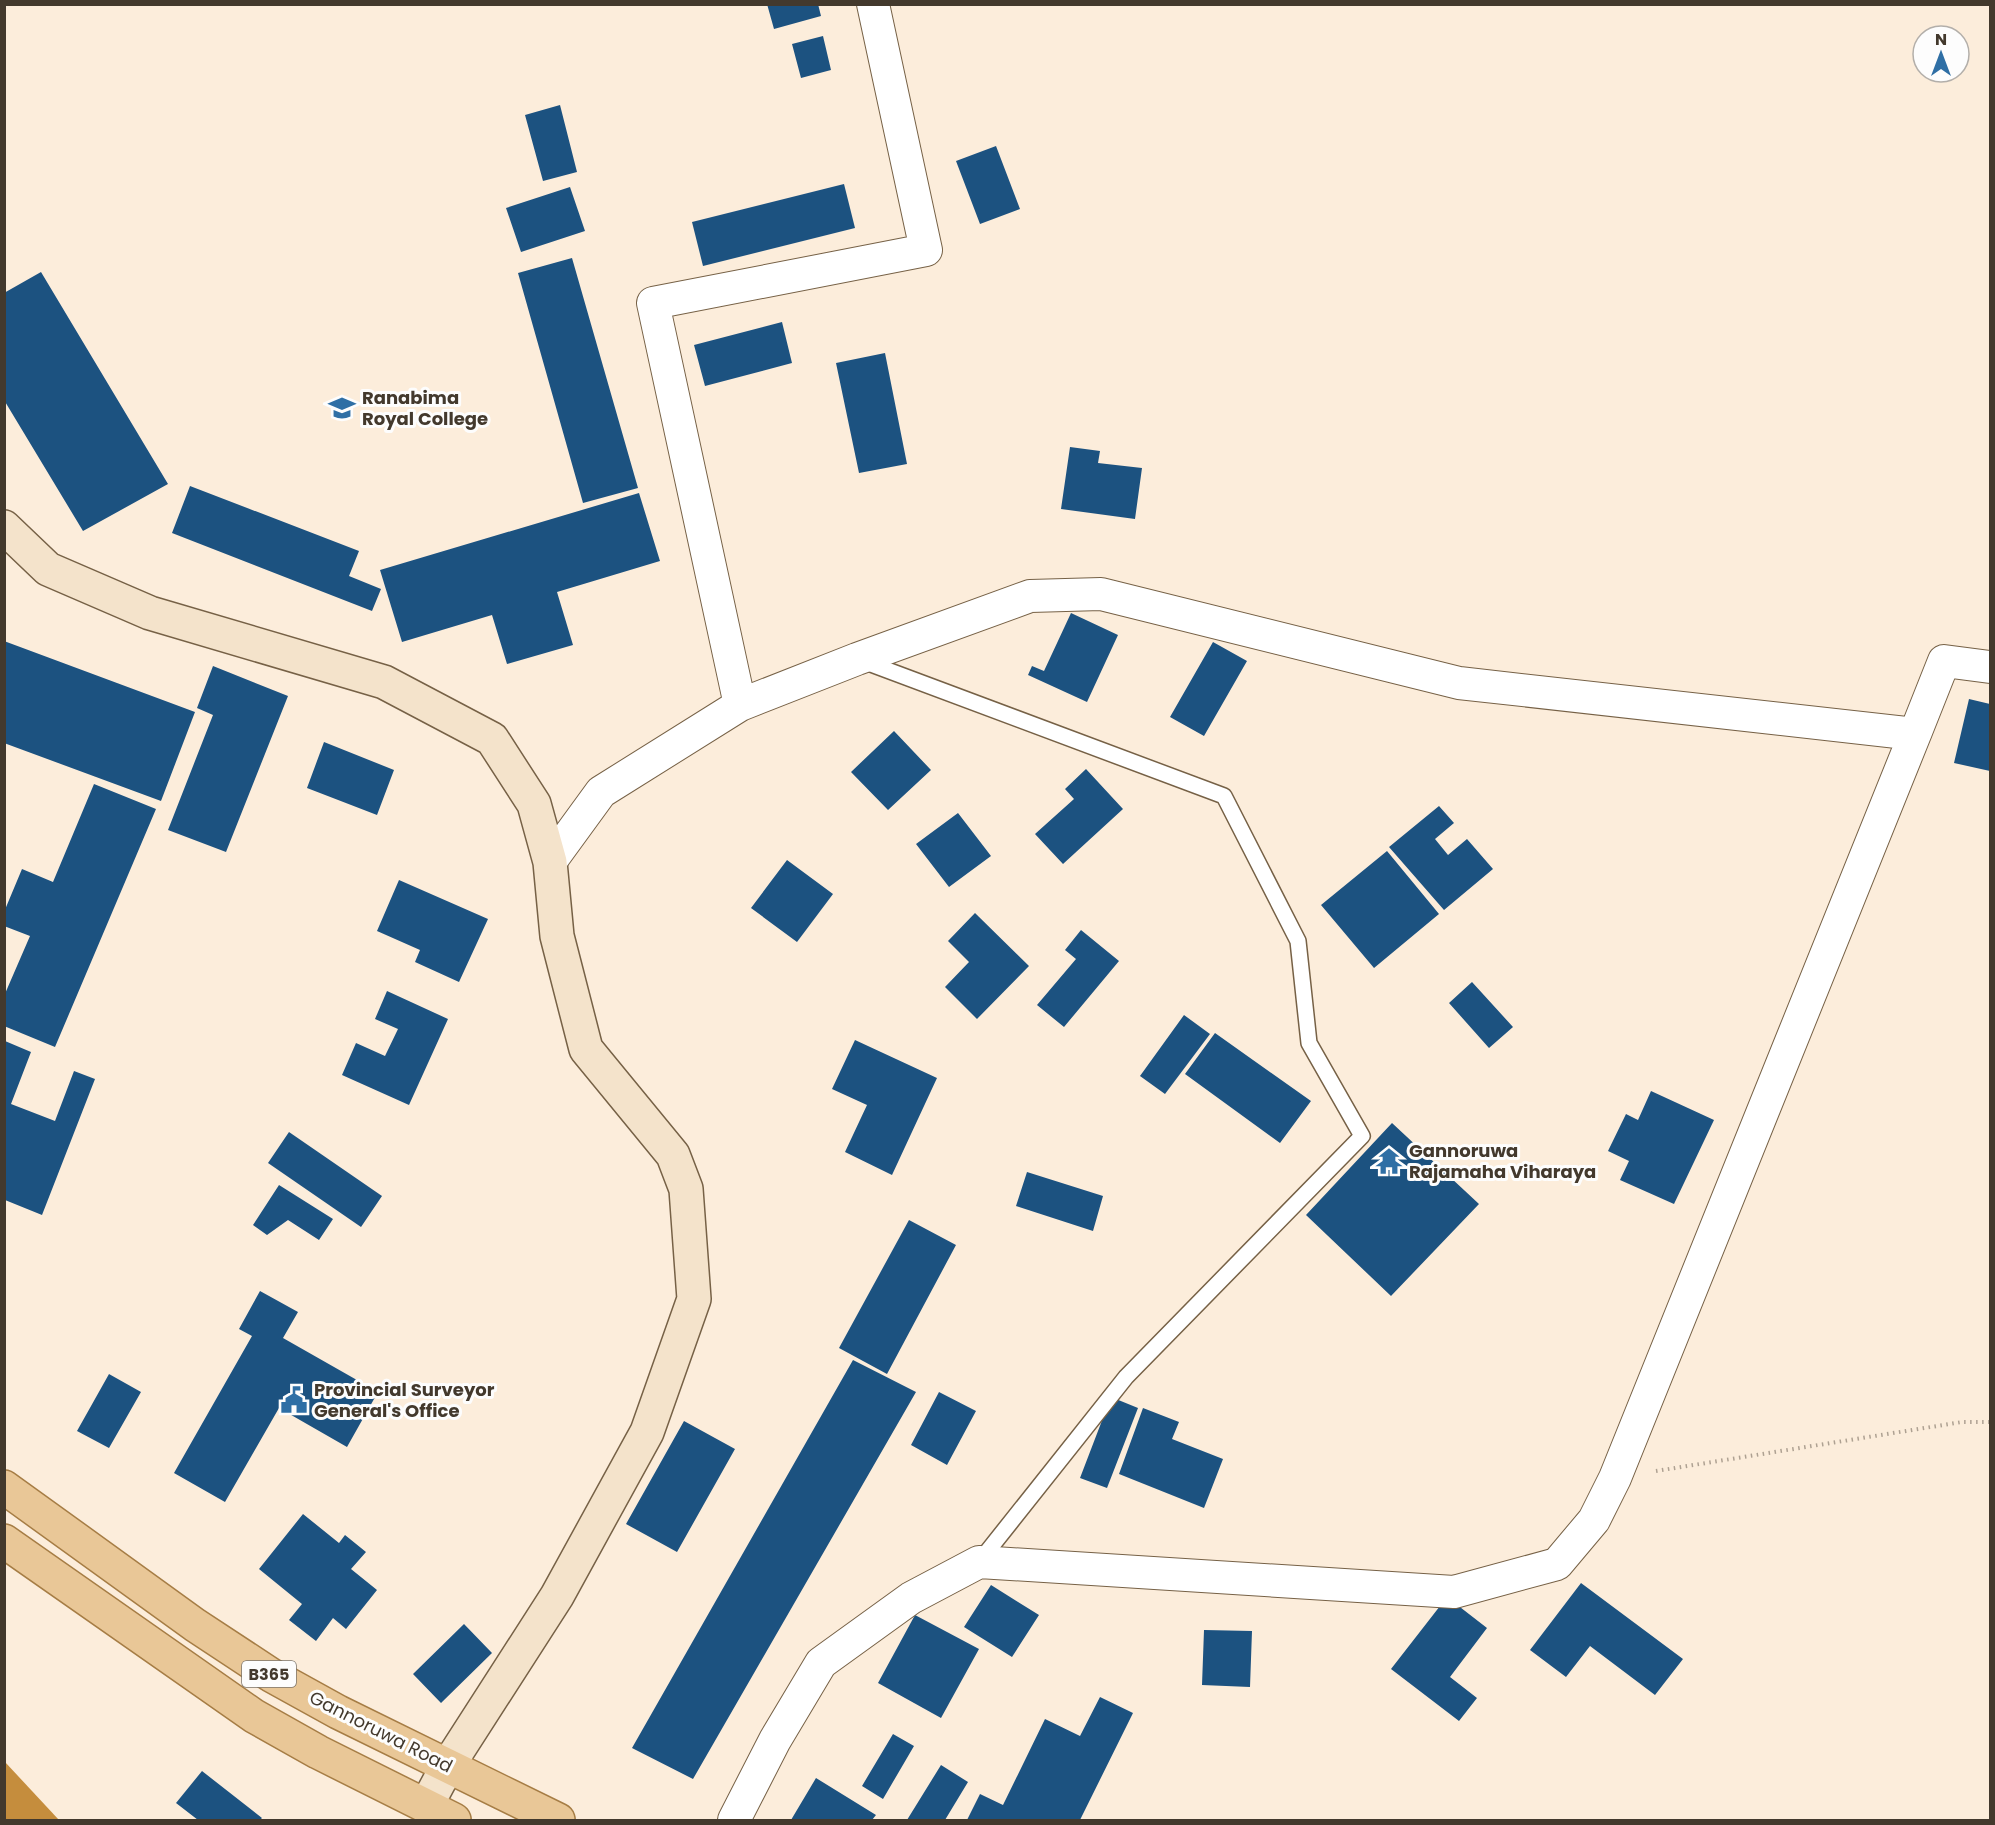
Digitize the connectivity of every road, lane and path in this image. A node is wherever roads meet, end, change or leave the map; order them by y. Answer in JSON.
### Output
{"nodes":[{"id":1,"x":873,"y":4,"type":"edge"},
{"id":2,"x":4,"y":527,"type":"edge"},
{"id":3,"x":857,"y":659,"type":"junction"},
{"id":4,"x":1990,"y":667,"type":"edge"},
{"id":5,"x":740,"y":705,"type":"junction"},
{"id":6,"x":1915,"y":735,"type":"junction"},
{"id":7,"x":550,"y":862,"type":"junction"},
{"id":8,"x":1990,"y":1422,"type":"edge"},
{"id":9,"x":1615,"y":1478,"type":"junction"},
{"id":10,"x":4,"y":1487,"type":"edge"},
{"id":11,"x":4,"y":1541,"type":"edge"},
{"id":12,"x":979,"y":1562,"type":"junction"},
{"id":13,"x":447,"y":1767,"type":"junction"},
{"id":14,"x":440,"y":1813,"type":"edge"},
{"id":15,"x":558,"y":1821,"type":"edge"},
{"id":16,"x":734,"y":1821,"type":"edge"}],
"edges":[{"from":1,"to":5,"type":"street"},
{"from":2,"to":7,"type":"street"},
{"from":3,"to":5,"type":"street"},
{"from":3,"to":6,"type":"street"},
{"from":3,"to":12,"type":"lane"},
{"from":4,"to":6,"type":"street"},
{"from":5,"to":7,"type":"street"},
{"from":6,"to":9,"type":"street"},
{"from":7,"to":13,"type":"street"},
{"from":8,"to":9,"type":"path"},
{"from":9,"to":12,"type":"street"},
{"from":10,"to":13,"type":"main road","name":"Gannoruwa Road","number":"B365"},
{"from":11,"to":14,"type":"main road","number":"B365"},
{"from":12,"to":16,"type":"street"},
{"from":13,"to":14,"type":"street"},
{"from":13,"to":15,"type":"main road","name":"Gannoruwa Road","number":"B365"}]}
